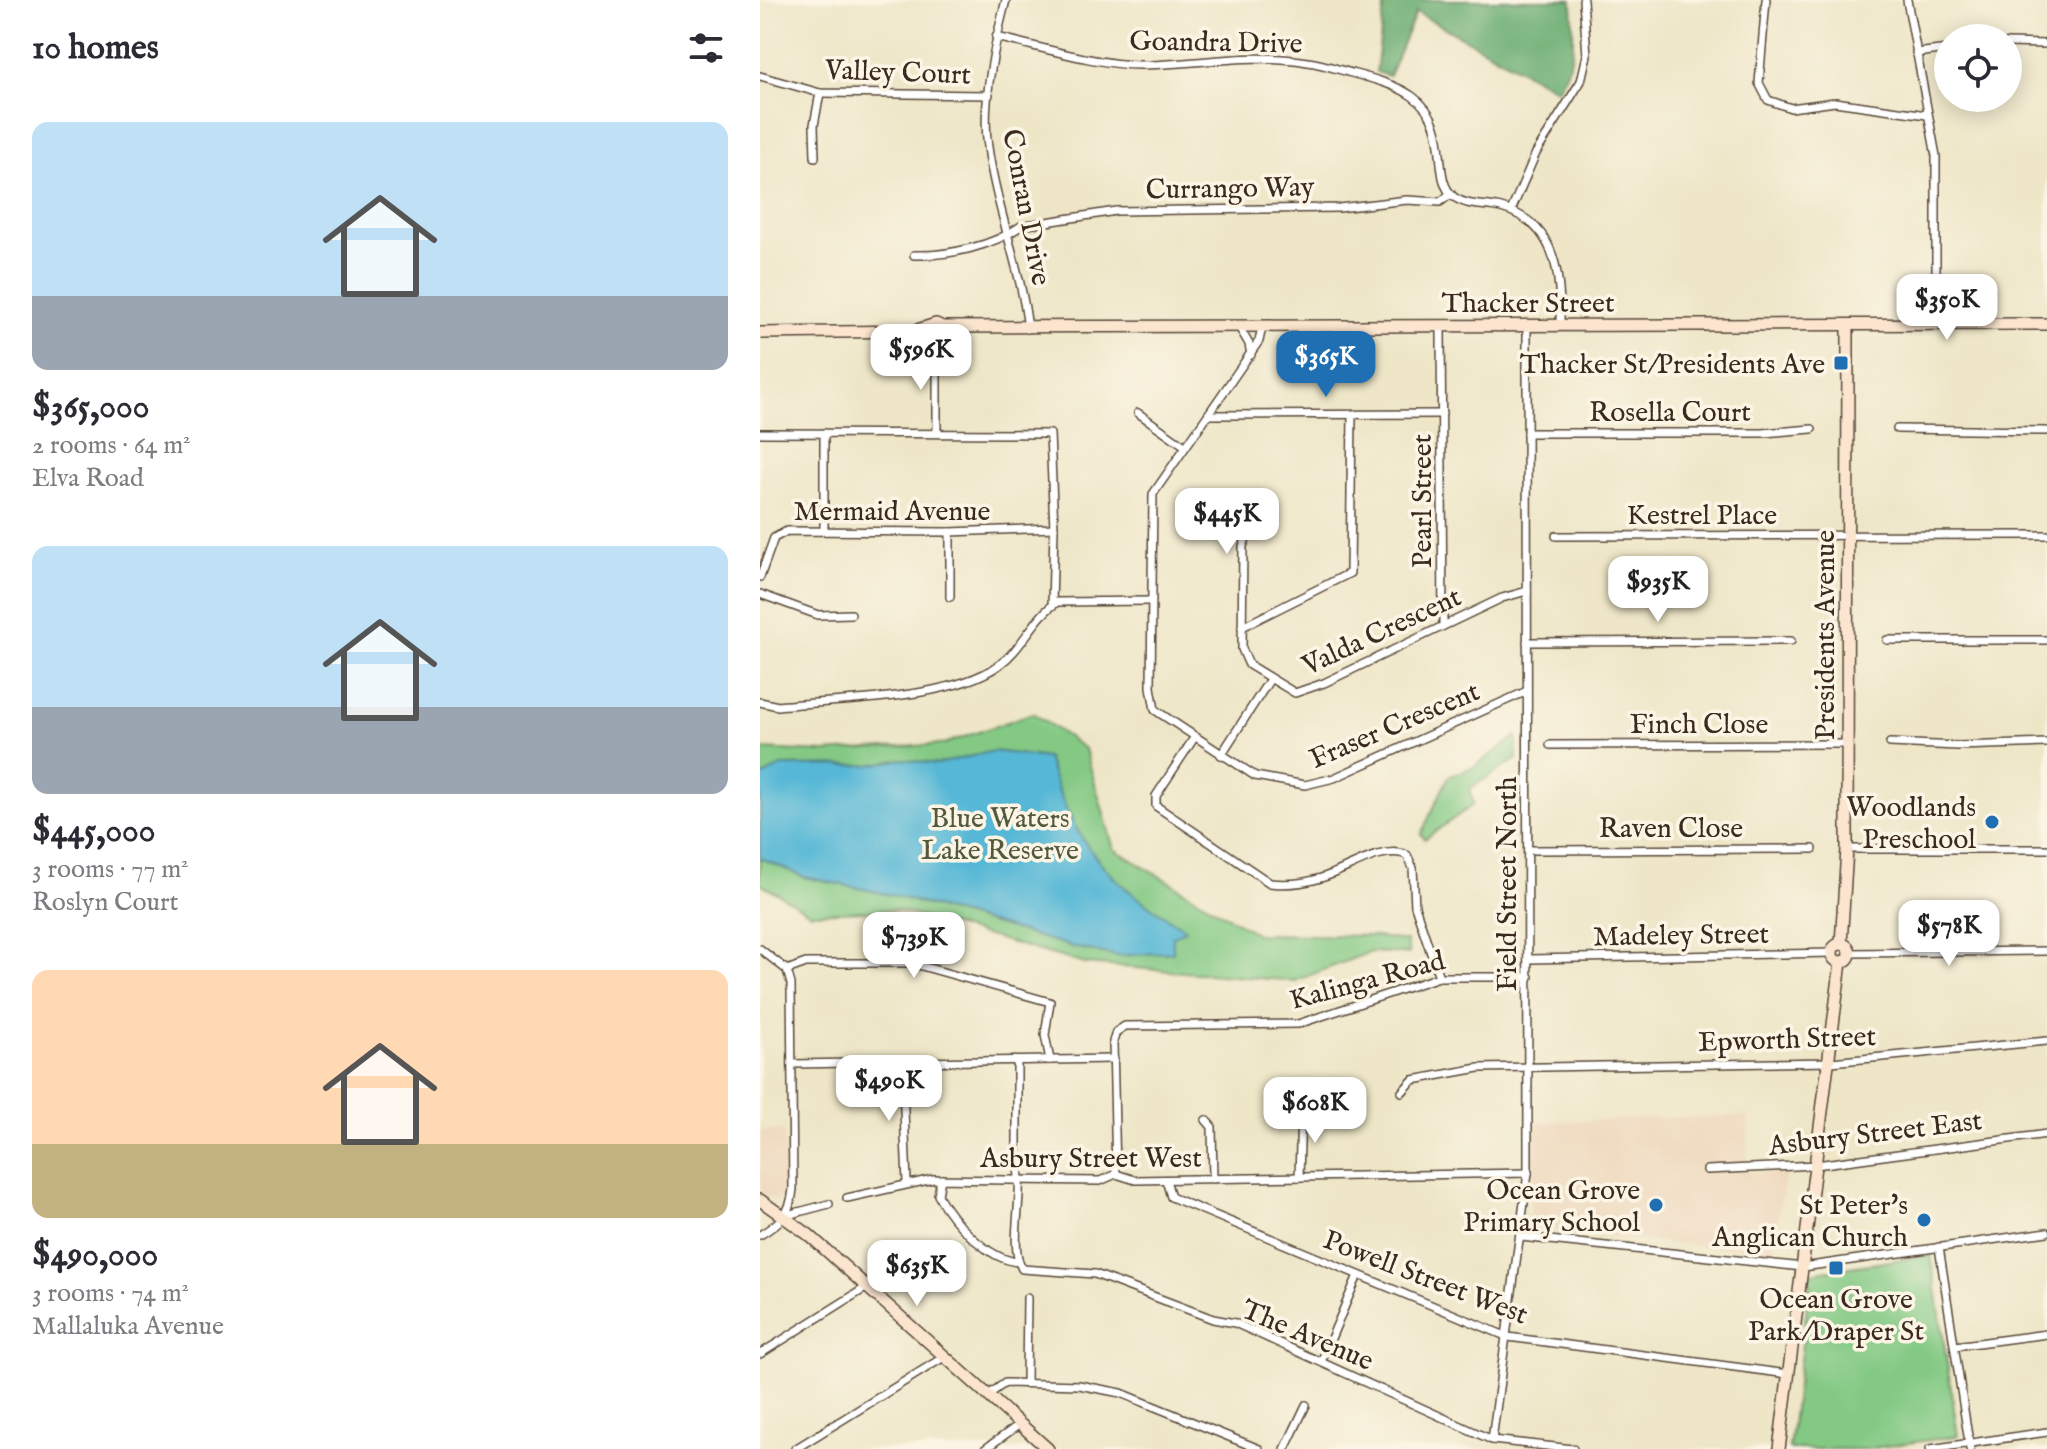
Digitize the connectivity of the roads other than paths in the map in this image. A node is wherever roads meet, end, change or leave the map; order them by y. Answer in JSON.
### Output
{"nodes":[{"id":1,"x":1006,"y":0,"type":"edge"},
{"id":2,"x":1583,"y":0,"type":"edge"},
{"id":3,"x":1766,"y":0,"type":"edge"},
{"id":4,"x":1907,"y":0,"type":"edge"},
{"id":5,"x":996,"y":37,"type":"junction"},
{"id":6,"x":2022,"y":43,"type":"edge"},
{"id":7,"x":2047,"y":44,"type":"edge"},
{"id":8,"x":1934,"y":51,"type":"edge"},
{"id":9,"x":1916,"y":53,"type":"junction"},
{"id":10,"x":760,"y":76,"type":"edge"},
{"id":11,"x":820,"y":93,"type":"junction"},
{"id":12,"x":989,"y":95,"type":"junction"},
{"id":13,"x":1927,"y":115,"type":"junction"},
{"id":14,"x":815,"y":157,"type":"dead end"},
{"id":15,"x":1451,"y":194,"type":"junction"},
{"id":16,"x":1511,"y":211,"type":"junction"},
{"id":17,"x":1010,"y":234,"type":"junction"},
{"id":18,"x":914,"y":255,"type":"dead end"},
{"id":19,"x":2047,"y":324,"type":"edge"},
{"id":20,"x":1848,"y":325,"type":"junction"},
{"id":21,"x":1936,"y":325,"type":"junction"},
{"id":22,"x":1527,"y":326,"type":"junction"},
{"id":23,"x":1560,"y":326,"type":"junction"},
{"id":24,"x":1239,"y":327,"type":"junction"},
{"id":25,"x":1262,"y":327,"type":"junction"},
{"id":26,"x":1441,"y":327,"type":"junction"},
{"id":27,"x":1028,"y":329,"type":"junction"},
{"id":28,"x":937,"y":332,"type":"junction"},
{"id":29,"x":760,"y":333,"type":"edge"},
{"id":30,"x":1251,"y":355,"type":"junction"},
{"id":31,"x":1138,"y":413,"type":"dead end"},
{"id":32,"x":1442,"y":414,"type":"junction"},
{"id":33,"x":1210,"y":415,"type":"junction"},
{"id":34,"x":1352,"y":415,"type":"junction"},
{"id":35,"x":1812,"y":429,"type":"dead end"},
{"id":36,"x":1897,"y":429,"type":"dead end"},
{"id":37,"x":2047,"y":431,"type":"edge"},
{"id":38,"x":760,"y":433,"type":"edge"},
{"id":39,"x":824,"y":433,"type":"junction"},
{"id":40,"x":937,"y":433,"type":"junction"},
{"id":41,"x":1527,"y":433,"type":"junction"},
{"id":42,"x":1185,"y":446,"type":"junction"},
{"id":43,"x":1264,"y":496,"type":"dead end"},
{"id":44,"x":1054,"y":528,"type":"junction"},
{"id":45,"x":824,"y":531,"type":"junction"},
{"id":46,"x":950,"y":532,"type":"junction"},
{"id":47,"x":2047,"y":535,"type":"edge"},
{"id":48,"x":1556,"y":536,"type":"dead end"},
{"id":49,"x":1848,"y":537,"type":"junction"},
{"id":50,"x":760,"y":577,"type":"edge"},
{"id":51,"x":1527,"y":591,"type":"junction"},
{"id":52,"x":760,"y":594,"type":"edge"},
{"id":53,"x":950,"y":597,"type":"dead end"},
{"id":54,"x":1150,"y":601,"type":"junction"},
{"id":55,"x":1052,"y":606,"type":"junction"},
{"id":56,"x":851,"y":614,"type":"dead end"},
{"id":57,"x":1443,"y":626,"type":"junction"},
{"id":58,"x":1242,"y":627,"type":"junction"},
{"id":59,"x":1887,"y":640,"type":"dead end"},
{"id":60,"x":2047,"y":640,"type":"edge"},
{"id":61,"x":1791,"y":641,"type":"dead end"},
{"id":62,"x":1527,"y":642,"type":"junction"},
{"id":63,"x":1270,"y":679,"type":"junction"},
{"id":64,"x":1527,"y":691,"type":"junction"},
{"id":65,"x":760,"y":702,"type":"edge"},
{"id":66,"x":1194,"y":738,"type":"junction"},
{"id":67,"x":1890,"y":743,"type":"dead end"},
{"id":68,"x":2047,"y":743,"type":"edge"},
{"id":69,"x":1847,"y":744,"type":"junction"},
{"id":70,"x":1550,"y":745,"type":"dead end"},
{"id":71,"x":1221,"y":755,"type":"junction"},
{"id":72,"x":1813,"y":849,"type":"dead end"},
{"id":73,"x":1847,"y":849,"type":"junction"},
{"id":74,"x":2047,"y":849,"type":"edge"},
{"id":75,"x":1529,"y":850,"type":"junction"},
{"id":76,"x":760,"y":949,"type":"edge"},
{"id":77,"x":2047,"y":951,"type":"edge"},
{"id":78,"x":1841,"y":953,"type":"junction"},
{"id":79,"x":1530,"y":959,"type":"junction"},
{"id":80,"x":787,"y":970,"type":"junction"},
{"id":81,"x":1439,"y":977,"type":"junction"},
{"id":82,"x":1529,"y":977,"type":"junction"},
{"id":83,"x":2047,"y":1041,"type":"edge"},
{"id":84,"x":1114,"y":1059,"type":"junction"},
{"id":85,"x":1050,"y":1060,"type":"junction"},
{"id":86,"x":1017,"y":1061,"type":"junction"},
{"id":87,"x":902,"y":1062,"type":"junction"},
{"id":88,"x":1831,"y":1062,"type":"junction"},
{"id":89,"x":792,"y":1064,"type":"junction"},
{"id":90,"x":1529,"y":1067,"type":"junction"},
{"id":91,"x":1402,"y":1092,"type":"dead end"},
{"id":92,"x":1301,"y":1112,"type":"dead end"},
{"id":93,"x":1206,"y":1120,"type":"dead end"},
{"id":94,"x":2047,"y":1134,"type":"edge"},
{"id":95,"x":1816,"y":1165,"type":"junction"},
{"id":96,"x":1707,"y":1170,"type":"dead end"},
{"id":97,"x":1528,"y":1173,"type":"junction"},
{"id":98,"x":1116,"y":1174,"type":"junction"},
{"id":99,"x":1299,"y":1177,"type":"junction"},
{"id":100,"x":941,"y":1179,"type":"junction"},
{"id":101,"x":1021,"y":1179,"type":"junction"},
{"id":102,"x":1213,"y":1179,"type":"junction"},
{"id":103,"x":1166,"y":1180,"type":"junction"},
{"id":104,"x":907,"y":1183,"type":"junction"},
{"id":105,"x":847,"y":1198,"type":"dead end"},
{"id":106,"x":760,"y":1200,"type":"edge"},
{"id":107,"x":829,"y":1204,"type":"dead end"},
{"id":108,"x":785,"y":1216,"type":"junction"},
{"id":109,"x":2047,"y":1232,"type":"edge"},
{"id":110,"x":760,"y":1235,"type":"edge"},
{"id":111,"x":1521,"y":1237,"type":"junction"},
{"id":112,"x":1939,"y":1247,"type":"junction"},
{"id":113,"x":1020,"y":1266,"type":"junction"},
{"id":114,"x":1803,"y":1267,"type":"junction"},
{"id":115,"x":1358,"y":1275,"type":"junction"},
{"id":116,"x":867,"y":1287,"type":"junction"},
{"id":117,"x":1027,"y":1298,"type":"dead end"},
{"id":118,"x":2047,"y":1334,"type":"edge"},
{"id":119,"x":1508,"y":1337,"type":"junction"},
{"id":120,"x":1955,"y":1346,"type":"junction"},
{"id":121,"x":760,"y":1354,"type":"edge"},
{"id":122,"x":944,"y":1357,"type":"junction"},
{"id":123,"x":1321,"y":1362,"type":"junction"},
{"id":124,"x":1788,"y":1374,"type":"junction"},
{"id":125,"x":1026,"y":1383,"type":"junction"},
{"id":126,"x":988,"y":1395,"type":"junction"},
{"id":127,"x":1306,"y":1405,"type":"dead end"},
{"id":128,"x":1020,"y":1424,"type":"junction"},
{"id":129,"x":2047,"y":1432,"type":"edge"},
{"id":130,"x":1492,"y":1440,"type":"junction"},
{"id":131,"x":1970,"y":1446,"type":"edge"},
{"id":132,"x":795,"y":1449,"type":"edge"},
{"id":133,"x":985,"y":1449,"type":"edge"},
{"id":134,"x":1048,"y":1449,"type":"edge"},
{"id":135,"x":1259,"y":1449,"type":"edge"},
{"id":136,"x":1285,"y":1449,"type":"edge"},
{"id":137,"x":1573,"y":1449,"type":"edge"},
{"id":138,"x":1780,"y":1449,"type":"edge"},
{"id":139,"x":1930,"y":1449,"type":"edge"}],
"edges":[{"from":1,"to":5,"type":"street","name":"Conran Drive"},
{"from":2,"to":16,"type":"street"},
{"from":3,"to":13,"type":"street"},
{"from":4,"to":9,"type":"street"},
{"from":5,"to":12,"type":"street","name":"Conran Drive"},
{"from":5,"to":15,"type":"street","name":"Goandra Drive"},
{"from":6,"to":7,"type":"street"},
{"from":8,"to":9,"type":"street"},
{"from":9,"to":13,"type":"street"},
{"from":10,"to":11,"type":"street","name":"Valley Court"},
{"from":11,"to":12,"type":"street","name":"Valley Court"},
{"from":11,"to":14,"type":"street"},
{"from":12,"to":17,"type":"street","name":"Conran Drive"},
{"from":13,"to":21,"type":"street"},
{"from":15,"to":16,"type":"street"},
{"from":15,"to":17,"type":"street","name":"Currango Way"},
{"from":16,"to":23,"type":"street"},
{"from":17,"to":18,"type":"street","name":"Currango Way"},
{"from":17,"to":27,"type":"street","name":"Conran Drive"},
{"from":19,"to":21,"type":"street","name":"Thacker Street"},
{"from":20,"to":21,"type":"street","name":"Thacker Street"},
{"from":20,"to":23,"type":"street","name":"Thacker Street"},
{"from":20,"to":49,"type":"street","name":"Presidents Avenue"},
{"from":22,"to":23,"type":"street","name":"Thacker Street"},
{"from":22,"to":26,"type":"street","name":"Thacker Street"},
{"from":22,"to":41,"type":"street","name":"Field Street North"},
{"from":24,"to":25,"type":"street","name":"Thacker Street"},
{"from":24,"to":27,"type":"street","name":"Thacker Street"},
{"from":24,"to":30,"type":"street"},
{"from":25,"to":26,"type":"street","name":"Thacker Street"},
{"from":25,"to":30,"type":"street","name":"Fraser Crescent"},
{"from":26,"to":32,"type":"street","name":"Pearl Street"},
{"from":27,"to":28,"type":"street","name":"Thacker Street"},
{"from":28,"to":29,"type":"street","name":"Thacker Street"},
{"from":28,"to":40,"type":"street"},
{"from":30,"to":33,"type":"street","name":"Fraser Crescent"},
{"from":31,"to":42,"type":"street"},
{"from":32,"to":34,"type":"street"},
{"from":32,"to":57,"type":"street","name":"Pearl Street"},
{"from":33,"to":34,"type":"street"},
{"from":33,"to":42,"type":"street","name":"Fraser Crescent"},
{"from":34,"to":58,"type":"street"},
{"from":35,"to":41,"type":"street","name":"Rosella Court"},
{"from":36,"to":37,"type":"street"},
{"from":38,"to":39,"type":"street"},
{"from":39,"to":40,"type":"street"},
{"from":39,"to":45,"type":"street"},
{"from":40,"to":44,"type":"street"},
{"from":41,"to":51,"type":"street","name":"Field Street North"},
{"from":42,"to":54,"type":"street","name":"Fraser Crescent"},
{"from":43,"to":58,"type":"street","name":"Valda Crescent"},
{"from":44,"to":46,"type":"street","name":"Mermaid Avenue"},
{"from":44,"to":55,"type":"street"},
{"from":45,"to":46,"type":"street","name":"Mermaid Avenue"},
{"from":45,"to":50,"type":"street","name":"Mermaid Avenue"},
{"from":46,"to":53,"type":"street"},
{"from":47,"to":49,"type":"street","name":"Kestrel Place"},
{"from":48,"to":49,"type":"street","name":"Kestrel Place"},
{"from":49,"to":69,"type":"street","name":"Presidents Avenue"},
{"from":51,"to":57,"type":"street","name":"Valda Crescent"},
{"from":51,"to":62,"type":"street","name":"Field Street North"},
{"from":52,"to":56,"type":"street"},
{"from":54,"to":55,"type":"street"},
{"from":54,"to":66,"type":"street","name":"Fraser Crescent"},
{"from":55,"to":65,"type":"street"},
{"from":57,"to":63,"type":"street","name":"Valda Crescent"},
{"from":58,"to":63,"type":"street","name":"Valda Crescent"},
{"from":59,"to":60,"type":"street"},
{"from":61,"to":62,"type":"street"},
{"from":62,"to":64,"type":"street","name":"Field Street North"},
{"from":63,"to":71,"type":"street"},
{"from":64,"to":71,"type":"street","name":"Fraser Crescent"},
{"from":64,"to":75,"type":"street","name":"Field Street North"},
{"from":66,"to":71,"type":"street","name":"Fraser Crescent"},
{"from":66,"to":81,"type":"street"},
{"from":67,"to":68,"type":"street"},
{"from":69,"to":70,"type":"street","name":"Finch Close"},
{"from":69,"to":73,"type":"street","name":"Presidents Avenue"},
{"from":72,"to":75,"type":"street","name":"Raven Close"},
{"from":73,"to":74,"type":"street"},
{"from":73,"to":78,"type":"street","name":"Presidents Avenue"},
{"from":75,"to":79,"type":"street","name":"Field Street North"},
{"from":76,"to":80,"type":"street"},
{"from":77,"to":78,"type":"street","name":"Madeley Street"},
{"from":78,"to":79,"type":"street","name":"Madeley Street"},
{"from":78,"to":88,"type":"street","name":"Presidents Avenue"},
{"from":79,"to":82,"type":"street","name":"Field Street North"},
{"from":80,"to":85,"type":"street"},
{"from":80,"to":89,"type":"street"},
{"from":81,"to":82,"type":"street","name":"Kalinga Road"},
{"from":81,"to":84,"type":"street","name":"Kalinga Road"},
{"from":82,"to":90,"type":"street","name":"Field Street North"},
{"from":83,"to":88,"type":"street","name":"Epworth Street"},
{"from":84,"to":85,"type":"street"},
{"from":84,"to":98,"type":"street"},
{"from":85,"to":86,"type":"street"},
{"from":86,"to":87,"type":"street"},
{"from":86,"to":101,"type":"street"},
{"from":87,"to":89,"type":"street"},
{"from":87,"to":104,"type":"street"},
{"from":88,"to":90,"type":"street","name":"Epworth Street"},
{"from":88,"to":95,"type":"street","name":"Presidents Avenue"},
{"from":89,"to":108,"type":"street"},
{"from":90,"to":91,"type":"street","name":"Epworth Street"},
{"from":90,"to":97,"type":"street","name":"Field Street North"},
{"from":92,"to":99,"type":"street"},
{"from":93,"to":102,"type":"street"},
{"from":94,"to":95,"type":"street","name":"Asbury Street East"},
{"from":95,"to":96,"type":"street","name":"Asbury Street East"},
{"from":95,"to":114,"type":"street","name":"Presidents Avenue"},
{"from":97,"to":99,"type":"street","name":"Asbury Street West"},
{"from":97,"to":111,"type":"street","name":"Field Street North"},
{"from":98,"to":101,"type":"street","name":"Asbury Street West"},
{"from":98,"to":103,"type":"street","name":"Asbury Street West"},
{"from":99,"to":102,"type":"street","name":"Asbury Street West"},
{"from":100,"to":101,"type":"street","name":"Asbury Street West"},
{"from":100,"to":104,"type":"street","name":"Asbury Street West"},
{"from":100,"to":113,"type":"street"},
{"from":101,"to":113,"type":"street"},
{"from":102,"to":103,"type":"street","name":"Asbury Street West"},
{"from":103,"to":115,"type":"street","name":"Powell Street West"},
{"from":104,"to":105,"type":"street","name":"Asbury Street West"},
{"from":106,"to":108,"type":"street"},
{"from":107,"to":108,"type":"street"},
{"from":108,"to":110,"type":"street"},
{"from":108,"to":116,"type":"street"},
{"from":109,"to":112,"type":"street"},
{"from":111,"to":114,"type":"street"},
{"from":111,"to":119,"type":"street","name":"Field Street North"},
{"from":112,"to":114,"type":"street"},
{"from":112,"to":120,"type":"street"},
{"from":113,"to":123,"type":"street","name":"The Avenue"},
{"from":114,"to":124,"type":"street","name":"Presidents Avenue"},
{"from":115,"to":119,"type":"street","name":"Powell Street West"},
{"from":115,"to":123,"type":"street"},
{"from":116,"to":121,"type":"street"},
{"from":116,"to":122,"type":"street"},
{"from":117,"to":125,"type":"street"},
{"from":118,"to":120,"type":"street"},
{"from":119,"to":124,"type":"street","name":"Powell Street West"},
{"from":119,"to":130,"type":"street","name":"Field Street North"},
{"from":120,"to":131,"type":"street"},
{"from":122,"to":126,"type":"street"},
{"from":122,"to":132,"type":"street"},
{"from":123,"to":130,"type":"street","name":"The Avenue"},
{"from":124,"to":138,"type":"street","name":"Presidents Avenue"},
{"from":125,"to":126,"type":"street"},
{"from":125,"to":135,"type":"street"},
{"from":126,"to":128,"type":"street"},
{"from":127,"to":136,"type":"street"},
{"from":128,"to":133,"type":"street"},
{"from":128,"to":134,"type":"street"},
{"from":129,"to":131,"type":"street"},
{"from":130,"to":137,"type":"street","name":"The Avenue"},
{"from":131,"to":139,"type":"street"}]}
